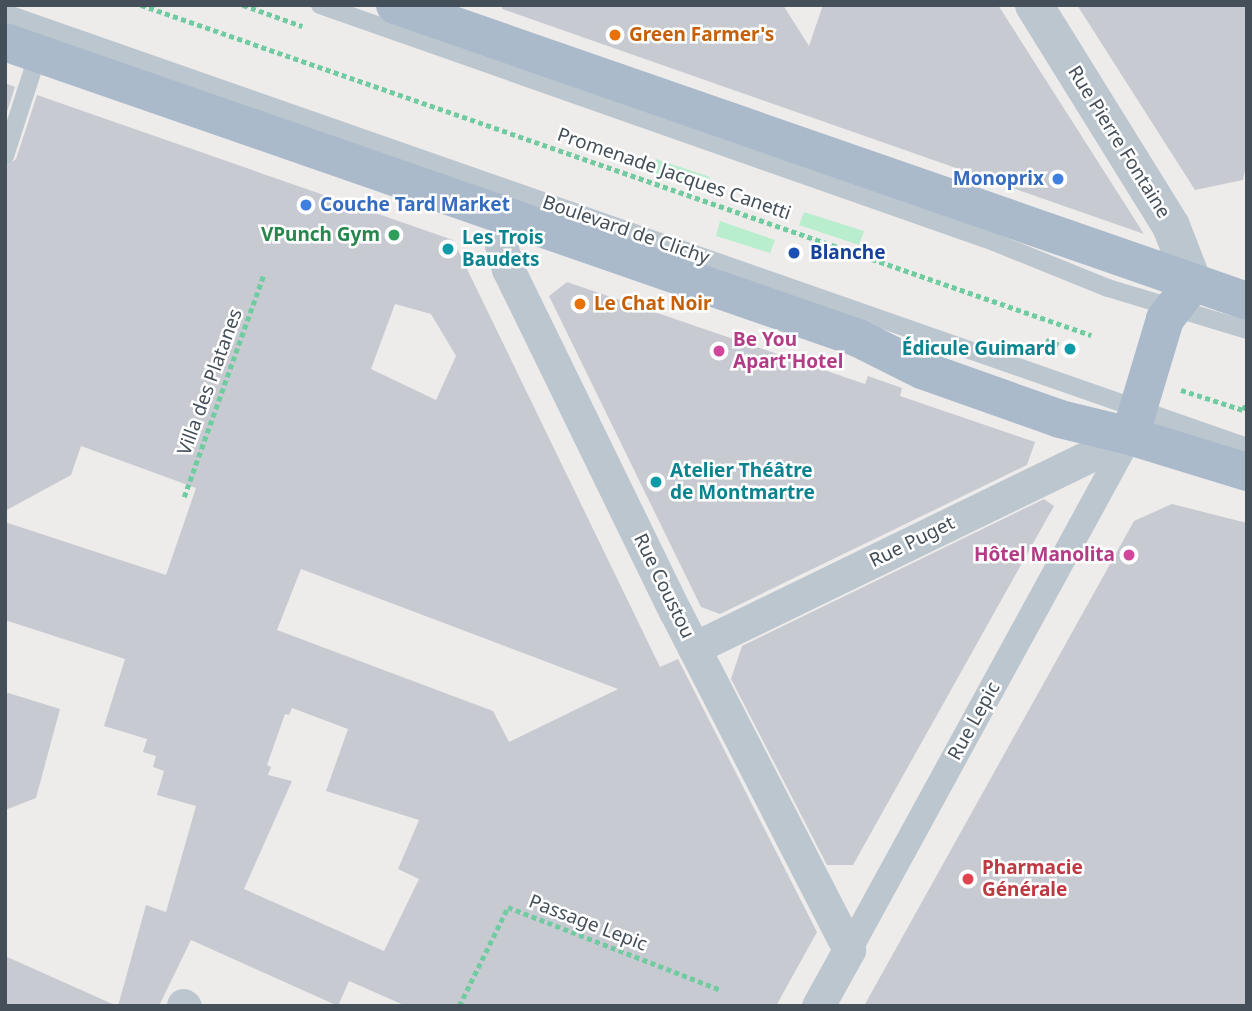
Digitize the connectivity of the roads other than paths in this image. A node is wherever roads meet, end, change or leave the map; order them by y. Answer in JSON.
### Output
{"nodes":[{"id":1,"x":320,"y":5,"type":"edge"},
{"id":2,"x":395,"y":5,"type":"edge"},
{"id":3,"x":1034,"y":5,"type":"edge"},
{"id":4,"x":5,"y":13,"type":"edge"},
{"id":5,"x":22,"y":48,"type":"edge"},
{"id":6,"x":5,"y":156,"type":"edge"},
{"id":7,"x":510,"y":216,"type":"junction"},
{"id":8,"x":1182,"y":296,"type":"junction"},
{"id":9,"x":1247,"y":301,"type":"edge"},
{"id":10,"x":1247,"y":330,"type":"edge"},
{"id":11,"x":1133,"y":424,"type":"junction"},
{"id":12,"x":1247,"y":447,"type":"edge"},
{"id":13,"x":1247,"y":472,"type":"edge"},
{"id":14,"x":694,"y":648,"type":"junction"},
{"id":15,"x":849,"y":950,"type":"junction"},
{"id":16,"x":818,"y":1006,"type":"edge"}],
"edges":[{"from":1,"to":8,"type":"lane"},
{"from":2,"to":8,"type":"main road"},
{"from":3,"to":8,"type":"street","name":"Rue Pierre Fontaine"},
{"from":4,"to":11,"type":"lane","name":"Boulevard de Clichy"},
{"from":5,"to":6,"type":"lane"},
{"from":5,"to":7,"type":"main road","name":"Boulevard de Clichy"},
{"from":7,"to":11,"type":"main road","name":"Boulevard de Clichy"},
{"from":7,"to":14,"type":"street","name":"Rue Coustou"},
{"from":8,"to":9,"type":"main road"},
{"from":8,"to":10,"type":"lane"},
{"from":8,"to":11,"type":"main road"},
{"from":11,"to":12,"type":"lane","name":"Boulevard de Clichy"},
{"from":11,"to":13,"type":"main road","name":"Boulevard de Clichy"},
{"from":11,"to":14,"type":"street","name":"Rue Puget"},
{"from":11,"to":15,"type":"street","name":"Rue Lepic"},
{"from":14,"to":15,"type":"street","name":"Rue Coustou"},
{"from":15,"to":16,"type":"street","name":"Rue Lepic"}]}
